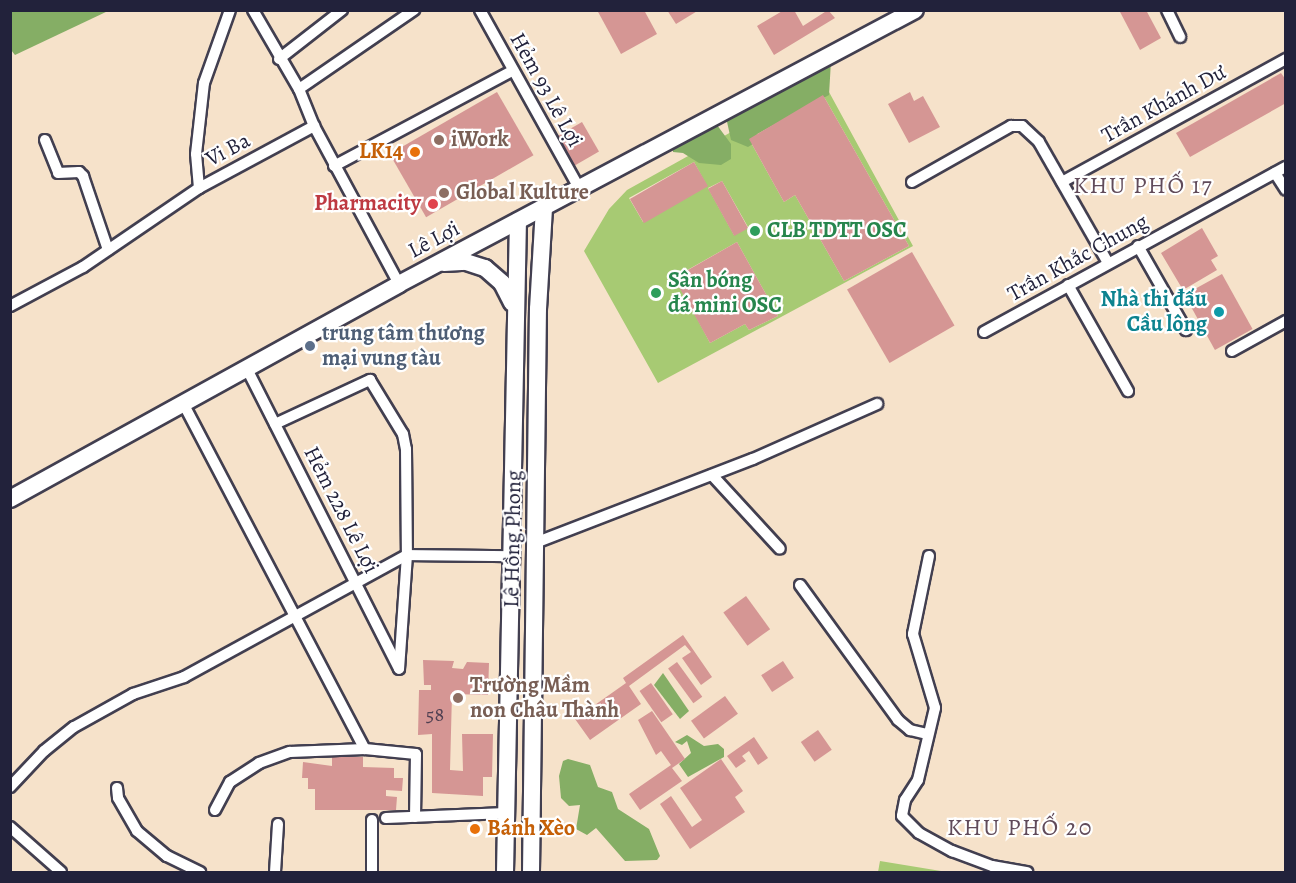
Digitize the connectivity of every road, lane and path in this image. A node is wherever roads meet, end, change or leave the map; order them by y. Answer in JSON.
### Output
{"nodes":[{"id":1,"x":230,"y":10,"type":"edge"},
{"id":2,"x":253,"y":10,"type":"edge"},
{"id":3,"x":342,"y":10,"type":"edge"},
{"id":4,"x":414,"y":10,"type":"edge"},
{"id":5,"x":480,"y":10,"type":"edge"},
{"id":6,"x":915,"y":10,"type":"edge"},
{"id":7,"x":1167,"y":10,"type":"edge"},
{"id":8,"x":1180,"y":37,"type":"dead end"},
{"id":9,"x":279,"y":59,"type":"junction"},
{"id":10,"x":1286,"y":59,"type":"edge"},
{"id":11,"x":512,"y":71,"type":"junction"},
{"id":12,"x":299,"y":89,"type":"junction"},
{"id":13,"x":314,"y":126,"type":"junction"},
{"id":14,"x":45,"y":140,"type":"dead end"},
{"id":15,"x":334,"y":166,"type":"junction"},
{"id":16,"x":1280,"y":170,"type":"edge"},
{"id":17,"x":912,"y":182,"type":"dead end"},
{"id":18,"x":1062,"y":182,"type":"junction"},
{"id":19,"x":199,"y":188,"type":"junction"},
{"id":20,"x":579,"y":189,"type":"junction"},
{"id":21,"x":1286,"y":190,"type":"edge"},
{"id":22,"x":544,"y":207,"type":"junction"},
{"id":23,"x":518,"y":221,"type":"junction"},
{"id":24,"x":1138,"y":246,"type":"junction"},
{"id":25,"x":108,"y":250,"type":"junction"},
{"id":26,"x":1108,"y":263,"type":"junction"},
{"id":27,"x":431,"y":267,"type":"junction"},
{"id":28,"x":515,"y":278,"type":"junction"},
{"id":29,"x":540,"y":281,"type":"junction"},
{"id":30,"x":399,"y":284,"type":"junction"},
{"id":31,"x":1068,"y":285,"type":"junction"},
{"id":32,"x":10,"y":306,"type":"edge"},
{"id":33,"x":514,"y":310,"type":"junction"},
{"id":34,"x":1286,"y":321,"type":"edge"},
{"id":35,"x":1186,"y":330,"type":"dead end"},
{"id":36,"x":984,"y":332,"type":"dead end"},
{"id":37,"x":1232,"y":351,"type":"dead end"},
{"id":38,"x":247,"y":369,"type":"junction"},
{"id":39,"x":1128,"y":391,"type":"dead end"},
{"id":40,"x":183,"y":403,"type":"junction"},
{"id":41,"x":877,"y":404,"type":"dead end"},
{"id":42,"x":275,"y":424,"type":"junction"},
{"id":43,"x":712,"y":475,"type":"junction"},
{"id":44,"x":10,"y":499,"type":"edge"},
{"id":45,"x":535,"y":549,"type":"junction"},
{"id":46,"x":780,"y":549,"type":"dead end"},
{"id":47,"x":407,"y":555,"type":"junction"},
{"id":48,"x":510,"y":556,"type":"junction"},
{"id":49,"x":929,"y":556,"type":"dead end"},
{"id":50,"x":355,"y":582,"type":"junction"},
{"id":51,"x":800,"y":585,"type":"dead end"},
{"id":52,"x":296,"y":614,"type":"junction"},
{"id":53,"x":928,"y":734,"type":"junction"},
{"id":54,"x":366,"y":749,"type":"junction"},
{"id":55,"x":10,"y":787,"type":"edge"},
{"id":56,"x":117,"y":788,"type":"dead end"},
{"id":57,"x":215,"y":810,"type":"dead end"},
{"id":58,"x":415,"y":817,"type":"junction"},
{"id":59,"x":386,"y":818,"type":"dead end"},
{"id":60,"x":372,"y":820,"type":"dead end"},
{"id":61,"x":506,"y":820,"type":"junction"},
{"id":62,"x":278,"y":824,"type":"dead end"},
{"id":63,"x":531,"y":826,"type":"junction"},
{"id":64,"x":10,"y":827,"type":"edge"},
{"id":65,"x":61,"y":873,"type":"edge"},
{"id":66,"x":200,"y":873,"type":"edge"},
{"id":67,"x":275,"y":873,"type":"edge"},
{"id":68,"x":372,"y":873,"type":"edge"},
{"id":69,"x":505,"y":873,"type":"edge"},
{"id":70,"x":531,"y":873,"type":"edge"},
{"id":71,"x":1028,"y":873,"type":"edge"}],
"edges":[{"from":1,"to":19,"type":"street"},
{"from":2,"to":9,"type":"street"},
{"from":3,"to":9,"type":"street"},
{"from":4,"to":12,"type":"street"},
{"from":5,"to":11,"type":"street","name":"Hẻm 93 Lê Lợi"},
{"from":6,"to":20,"type":"main road","name":"Lê Lợi"},
{"from":7,"to":8,"type":"street"},
{"from":9,"to":12,"type":"street"},
{"from":10,"to":18,"type":"street","name":"Trần Khánh Dư"},
{"from":11,"to":15,"type":"street"},
{"from":11,"to":20,"type":"street","name":"Hẻm 93 Lê Lợi"},
{"from":12,"to":13,"type":"street"},
{"from":13,"to":15,"type":"street"},
{"from":13,"to":19,"type":"street","name":"Vi Ba"},
{"from":14,"to":25,"type":"street"},
{"from":15,"to":30,"type":"street"},
{"from":16,"to":21,"type":"street"},
{"from":16,"to":24,"type":"street","name":"Trần Khắc Chung"},
{"from":17,"to":18,"type":"street"},
{"from":18,"to":26,"type":"street"},
{"from":19,"to":25,"type":"street","name":"Vi Ba"},
{"from":20,"to":22,"type":"main road","name":"Lê Lợi"},
{"from":22,"to":23,"type":"main road","name":"Lê Lợi"},
{"from":22,"to":29,"type":"main road","name":"Lê Hồng Phong"},
{"from":23,"to":27,"type":"main road","name":"Lê Lợi"},
{"from":23,"to":28,"type":"main road","name":"Lê Hồng Phong"},
{"from":24,"to":26,"type":"street","name":"Trần Khắc Chung"},
{"from":24,"to":35,"type":"street"},
{"from":25,"to":32,"type":"street","name":"Vi Ba"},
{"from":26,"to":31,"type":"street","name":"Trần Khắc Chung"},
{"from":27,"to":30,"type":"main road","name":"Lê Lợi"},
{"from":27,"to":33,"type":"main road"},
{"from":28,"to":29,"type":"main road"},
{"from":28,"to":33,"type":"main road","name":"Lê Hồng Phong"},
{"from":29,"to":45,"type":"main road","name":"Lê Hồng Phong"},
{"from":30,"to":38,"type":"main road","name":"Lê Lợi"},
{"from":31,"to":36,"type":"street","name":"Trần Khắc Chung"},
{"from":31,"to":39,"type":"street"},
{"from":33,"to":48,"type":"main road","name":"Lê Hồng Phong"},
{"from":34,"to":37,"type":"street"},
{"from":38,"to":40,"type":"main road","name":"Lê Lợi"},
{"from":38,"to":42,"type":"street","name":"Hẻm 228 Lê Lợi"},
{"from":40,"to":44,"type":"main road","name":"Lê Lợi"},
{"from":40,"to":52,"type":"street"},
{"from":41,"to":43,"type":"street"},
{"from":42,"to":47,"type":"street"},
{"from":42,"to":50,"type":"street","name":"Hẻm 228 Lê Lợi"},
{"from":43,"to":45,"type":"street"},
{"from":43,"to":46,"type":"street"},
{"from":45,"to":48,"type":"main road"},
{"from":45,"to":63,"type":"main road","name":"Lê Hồng Phong"},
{"from":47,"to":48,"type":"street"},
{"from":47,"to":50,"type":"street"},
{"from":47,"to":50,"type":"street","name":"Hẻm 228 Lê Lợi"},
{"from":48,"to":61,"type":"main road","name":"Lê Hồng Phong"},
{"from":49,"to":53,"type":"street"},
{"from":50,"to":52,"type":"street"},
{"from":51,"to":53,"type":"street"},
{"from":52,"to":54,"type":"street"},
{"from":52,"to":55,"type":"street"},
{"from":53,"to":71,"type":"street"},
{"from":54,"to":57,"type":"street"},
{"from":54,"to":58,"type":"street"},
{"from":56,"to":66,"type":"street"},
{"from":58,"to":59,"type":"street"},
{"from":58,"to":61,"type":"street"},
{"from":60,"to":68,"type":"street"},
{"from":61,"to":63,"type":"main road"},
{"from":61,"to":69,"type":"main road","name":"Lê Hồng Phong"},
{"from":62,"to":67,"type":"street"},
{"from":63,"to":70,"type":"main road","name":"Lê Hồng Phong"},
{"from":64,"to":65,"type":"street"}]}
